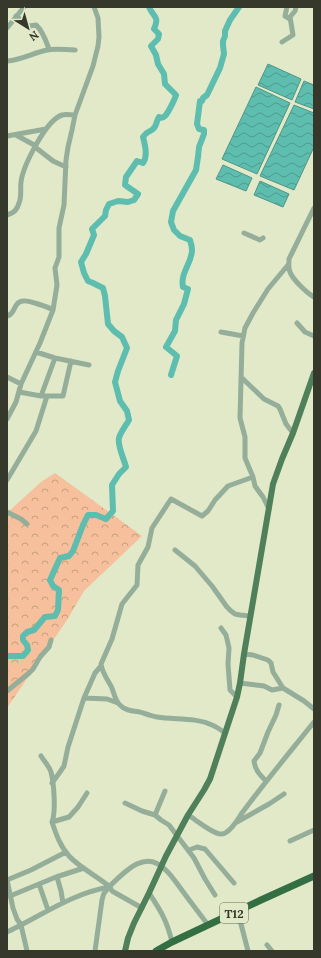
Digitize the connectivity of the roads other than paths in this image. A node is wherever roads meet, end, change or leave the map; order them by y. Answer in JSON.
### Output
{"nodes":[{"id":1,"x":24,"y":7,"type":"edge"},
{"id":2,"x":94,"y":7,"type":"edge"},
{"id":3,"x":287,"y":7,"type":"edge"},
{"id":4,"x":296,"y":7,"type":"edge"},
{"id":5,"x":16,"y":16,"type":"junction"},
{"id":6,"x":290,"y":19,"type":"junction"},
{"id":7,"x":7,"y":28,"type":"edge"},
{"id":8,"x":282,"y":42,"type":"dead end"},
{"id":9,"x":49,"y":49,"type":"junction"},
{"id":10,"x":75,"y":50,"type":"dead end"},
{"id":11,"x":7,"y":61,"type":"edge"},
{"id":12,"x":75,"y":115,"type":"junction"},
{"id":13,"x":46,"y":129,"type":"junction"},
{"id":14,"x":16,"y":135,"type":"junction"},
{"id":15,"x":7,"y":136,"type":"edge"},
{"id":16,"x":35,"y":147,"type":"junction"},
{"id":17,"x":66,"y":167,"type":"junction"},
{"id":18,"x":314,"y":208,"type":"edge"},
{"id":19,"x":7,"y":215,"type":"edge"},
{"id":20,"x":244,"y":233,"type":"dead end"},
{"id":21,"x":263,"y":238,"type":"dead end"},
{"id":22,"x":288,"y":265,"type":"junction"},
{"id":23,"x":314,"y":297,"type":"edge"},
{"id":24,"x":53,"y":310,"type":"junction"},
{"id":25,"x":7,"y":316,"type":"edge"},
{"id":26,"x":297,"y":323,"type":"dead end"},
{"id":27,"x":221,"y":332,"type":"dead end"},
{"id":28,"x":243,"y":336,"type":"junction"},
{"id":29,"x":314,"y":336,"type":"edge"},
{"id":30,"x":36,"y":352,"type":"junction"},
{"id":31,"x":55,"y":358,"type":"junction"},
{"id":32,"x":71,"y":361,"type":"junction"},
{"id":33,"x":89,"y":365,"type":"dead end"},
{"id":34,"x":314,"y":373,"type":"edge"},
{"id":35,"x":7,"y":377,"type":"edge"},
{"id":36,"x":242,"y":378,"type":"junction"},
{"id":37,"x":21,"y":384,"type":"junction"},
{"id":38,"x":19,"y":392,"type":"junction"},
{"id":39,"x":44,"y":396,"type":"junction"},
{"id":40,"x":7,"y":419,"type":"edge"},
{"id":41,"x":293,"y":433,"type":"junction"},
{"id":42,"x":253,"y":477,"type":"junction"},
{"id":43,"x":7,"y":480,"type":"edge"},
{"id":44,"x":269,"y":510,"type":"junction"},
{"id":45,"x":7,"y":512,"type":"edge"},
{"id":46,"x":27,"y":524,"type":"dead end"},
{"id":47,"x":175,"y":550,"type":"dead end"},
{"id":48,"x":250,"y":616,"type":"junction"},
{"id":49,"x":221,"y":628,"type":"dead end"},
{"id":50,"x":51,"y":640,"type":"dead end"},
{"id":51,"x":244,"y":654,"type":"junction"},
{"id":52,"x":101,"y":666,"type":"junction"},
{"id":53,"x":240,"y":683,"type":"junction"},
{"id":54,"x":284,"y":688,"type":"junction"},
{"id":55,"x":7,"y":691,"type":"edge"},
{"id":56,"x":237,"y":697,"type":"junction"},
{"id":57,"x":84,"y":698,"type":"junction"},
{"id":58,"x":118,"y":704,"type":"junction"},
{"id":59,"x":278,"y":705,"type":"dead end"},
{"id":60,"x":314,"y":708,"type":"edge"},
{"id":61,"x":314,"y":722,"type":"edge"},
{"id":62,"x":225,"y":733,"type":"junction"},
{"id":63,"x":41,"y":756,"type":"dead end"},
{"id":64,"x":266,"y":781,"type":"junction"},
{"id":65,"x":52,"y":783,"type":"junction"},
{"id":66,"x":165,"y":791,"type":"dead end"},
{"id":67,"x":87,"y":793,"type":"dead end"},
{"id":68,"x":284,"y":794,"type":"dead end"},
{"id":69,"x":125,"y":803,"type":"dead end"},
{"id":70,"x":155,"y":815,"type":"junction"},
{"id":71,"x":188,"y":815,"type":"junction"},
{"id":72,"x":52,"y":822,"type":"junction"},
{"id":73,"x":234,"y":824,"type":"junction"},
{"id":74,"x":314,"y":830,"type":"edge"},
{"id":75,"x":177,"y":835,"type":"junction"},
{"id":76,"x":290,"y":841,"type":"dead end"},
{"id":77,"x":189,"y":850,"type":"junction"},
{"id":78,"x":66,"y":852,"type":"junction"},
{"id":79,"x":162,"y":865,"type":"junction"},
{"id":80,"x":84,"y":868,"type":"junction"},
{"id":81,"x":314,"y":876,"type":"edge"},
{"id":82,"x":57,"y":877,"type":"junction"},
{"id":83,"x":234,"y":883,"type":"dead end"},
{"id":84,"x":39,"y":884,"type":"junction"},
{"id":85,"x":110,"y":887,"type":"junction"},
{"id":86,"x":149,"y":893,"type":"junction"},
{"id":87,"x":215,"y":895,"type":"dead end"},
{"id":88,"x":10,"y":896,"type":"junction"},
{"id":89,"x":63,"y":903,"type":"junction"},
{"id":90,"x":142,"y":908,"type":"junction"},
{"id":91,"x":48,"y":910,"type":"junction"},
{"id":92,"x":234,"y":913,"type":"junction"},
{"id":93,"x":21,"y":925,"type":"junction"},
{"id":94,"x":208,"y":925,"type":"junction"},
{"id":95,"x":7,"y":932,"type":"edge"},
{"id":96,"x":172,"y":942,"type":"junction"},
{"id":97,"x":267,"y":945,"type":"dead end"},
{"id":98,"x":163,"y":949,"type":"edge"},
{"id":99,"x":27,"y":951,"type":"edge"},
{"id":100,"x":95,"y":951,"type":"edge"},
{"id":101,"x":125,"y":951,"type":"edge"},
{"id":102,"x":156,"y":951,"type":"edge"},
{"id":103,"x":248,"y":951,"type":"edge"},
{"id":104,"x":272,"y":951,"type":"edge"}],
"edges":[{"from":1,"to":5,"type":"street"},
{"from":2,"to":12,"type":"street"},
{"from":3,"to":6,"type":"street"},
{"from":4,"to":6,"type":"street"},
{"from":5,"to":7,"type":"street"},
{"from":5,"to":9,"type":"street"},
{"from":6,"to":8,"type":"street"},
{"from":9,"to":10,"type":"street"},
{"from":9,"to":11,"type":"street"},
{"from":12,"to":13,"type":"street"},
{"from":12,"to":17,"type":"street"},
{"from":13,"to":14,"type":"street"},
{"from":13,"to":16,"type":"street"},
{"from":14,"to":15,"type":"street"},
{"from":14,"to":16,"type":"street"},
{"from":16,"to":17,"type":"street"},
{"from":16,"to":19,"type":"street"},
{"from":17,"to":24,"type":"street"},
{"from":18,"to":22,"type":"street"},
{"from":20,"to":21,"type":"street"},
{"from":22,"to":23,"type":"street"},
{"from":22,"to":28,"type":"street"},
{"from":24,"to":25,"type":"street"},
{"from":24,"to":30,"type":"street"},
{"from":26,"to":29,"type":"street"},
{"from":27,"to":28,"type":"street"},
{"from":28,"to":36,"type":"street"},
{"from":30,"to":31,"type":"street"},
{"from":30,"to":37,"type":"street"},
{"from":31,"to":32,"type":"street"},
{"from":31,"to":39,"type":"street"},
{"from":32,"to":33,"type":"street"},
{"from":32,"to":39,"type":"street"},
{"from":34,"to":41,"type":"main road"},
{"from":35,"to":37,"type":"street"},
{"from":36,"to":41,"type":"street"},
{"from":36,"to":42,"type":"street"},
{"from":37,"to":38,"type":"street"},
{"from":38,"to":39,"type":"street"},
{"from":38,"to":40,"type":"street"},
{"from":39,"to":43,"type":"street"},
{"from":41,"to":44,"type":"main road"},
{"from":42,"to":44,"type":"street"},
{"from":42,"to":52,"type":"street"},
{"from":44,"to":48,"type":"main road"},
{"from":45,"to":46,"type":"street"},
{"from":47,"to":48,"type":"street"},
{"from":48,"to":51,"type":"main road"},
{"from":49,"to":56,"type":"street"},
{"from":50,"to":55,"type":"street"},
{"from":51,"to":53,"type":"main road"},
{"from":51,"to":54,"type":"street"},
{"from":52,"to":57,"type":"street"},
{"from":52,"to":58,"type":"street"},
{"from":53,"to":54,"type":"street"},
{"from":53,"to":56,"type":"main road"},
{"from":54,"to":60,"type":"street"},
{"from":56,"to":62,"type":"main road"},
{"from":57,"to":58,"type":"street"},
{"from":57,"to":65,"type":"street"},
{"from":58,"to":62,"type":"street"},
{"from":59,"to":64,"type":"street"},
{"from":61,"to":64,"type":"street"},
{"from":62,"to":71,"type":"main road"},
{"from":63,"to":65,"type":"street"},
{"from":64,"to":73,"type":"street"},
{"from":65,"to":72,"type":"street"},
{"from":66,"to":70,"type":"street"},
{"from":67,"to":72,"type":"street"},
{"from":68,"to":73,"type":"street"},
{"from":69,"to":70,"type":"street"},
{"from":70,"to":75,"type":"street"},
{"from":71,"to":73,"type":"street"},
{"from":71,"to":75,"type":"main road"},
{"from":72,"to":78,"type":"street"},
{"from":74,"to":76,"type":"street"},
{"from":75,"to":77,"type":"street"},
{"from":75,"to":79,"type":"main road"},
{"from":77,"to":83,"type":"street"},
{"from":77,"to":87,"type":"street"},
{"from":78,"to":80,"type":"street"},
{"from":78,"to":88,"type":"street"},
{"from":79,"to":85,"type":"street"},
{"from":79,"to":86,"type":"main road"},
{"from":79,"to":94,"type":"street"},
{"from":80,"to":82,"type":"street"},
{"from":80,"to":85,"type":"street"},
{"from":81,"to":92,"type":"highway","number":"T12"},
{"from":82,"to":84,"type":"street"},
{"from":82,"to":89,"type":"street"},
{"from":84,"to":88,"type":"street"},
{"from":84,"to":91,"type":"street"},
{"from":85,"to":89,"type":"street"},
{"from":85,"to":90,"type":"street"},
{"from":85,"to":100,"type":"street"},
{"from":86,"to":90,"type":"main road"},
{"from":86,"to":96,"type":"street"},
{"from":88,"to":93,"type":"street"},
{"from":89,"to":91,"type":"street"},
{"from":90,"to":101,"type":"main road"},
{"from":91,"to":93,"type":"street"},
{"from":92,"to":94,"type":"highway","number":"T12"},
{"from":92,"to":103,"type":"street"},
{"from":93,"to":95,"type":"street"},
{"from":93,"to":99,"type":"street"},
{"from":94,"to":96,"type":"highway","number":"T12"},
{"from":96,"to":98,"type":"highway","number":"T12"},
{"from":97,"to":104,"type":"street"},
{"from":98,"to":102,"type":"highway","number":"T12"}]}
